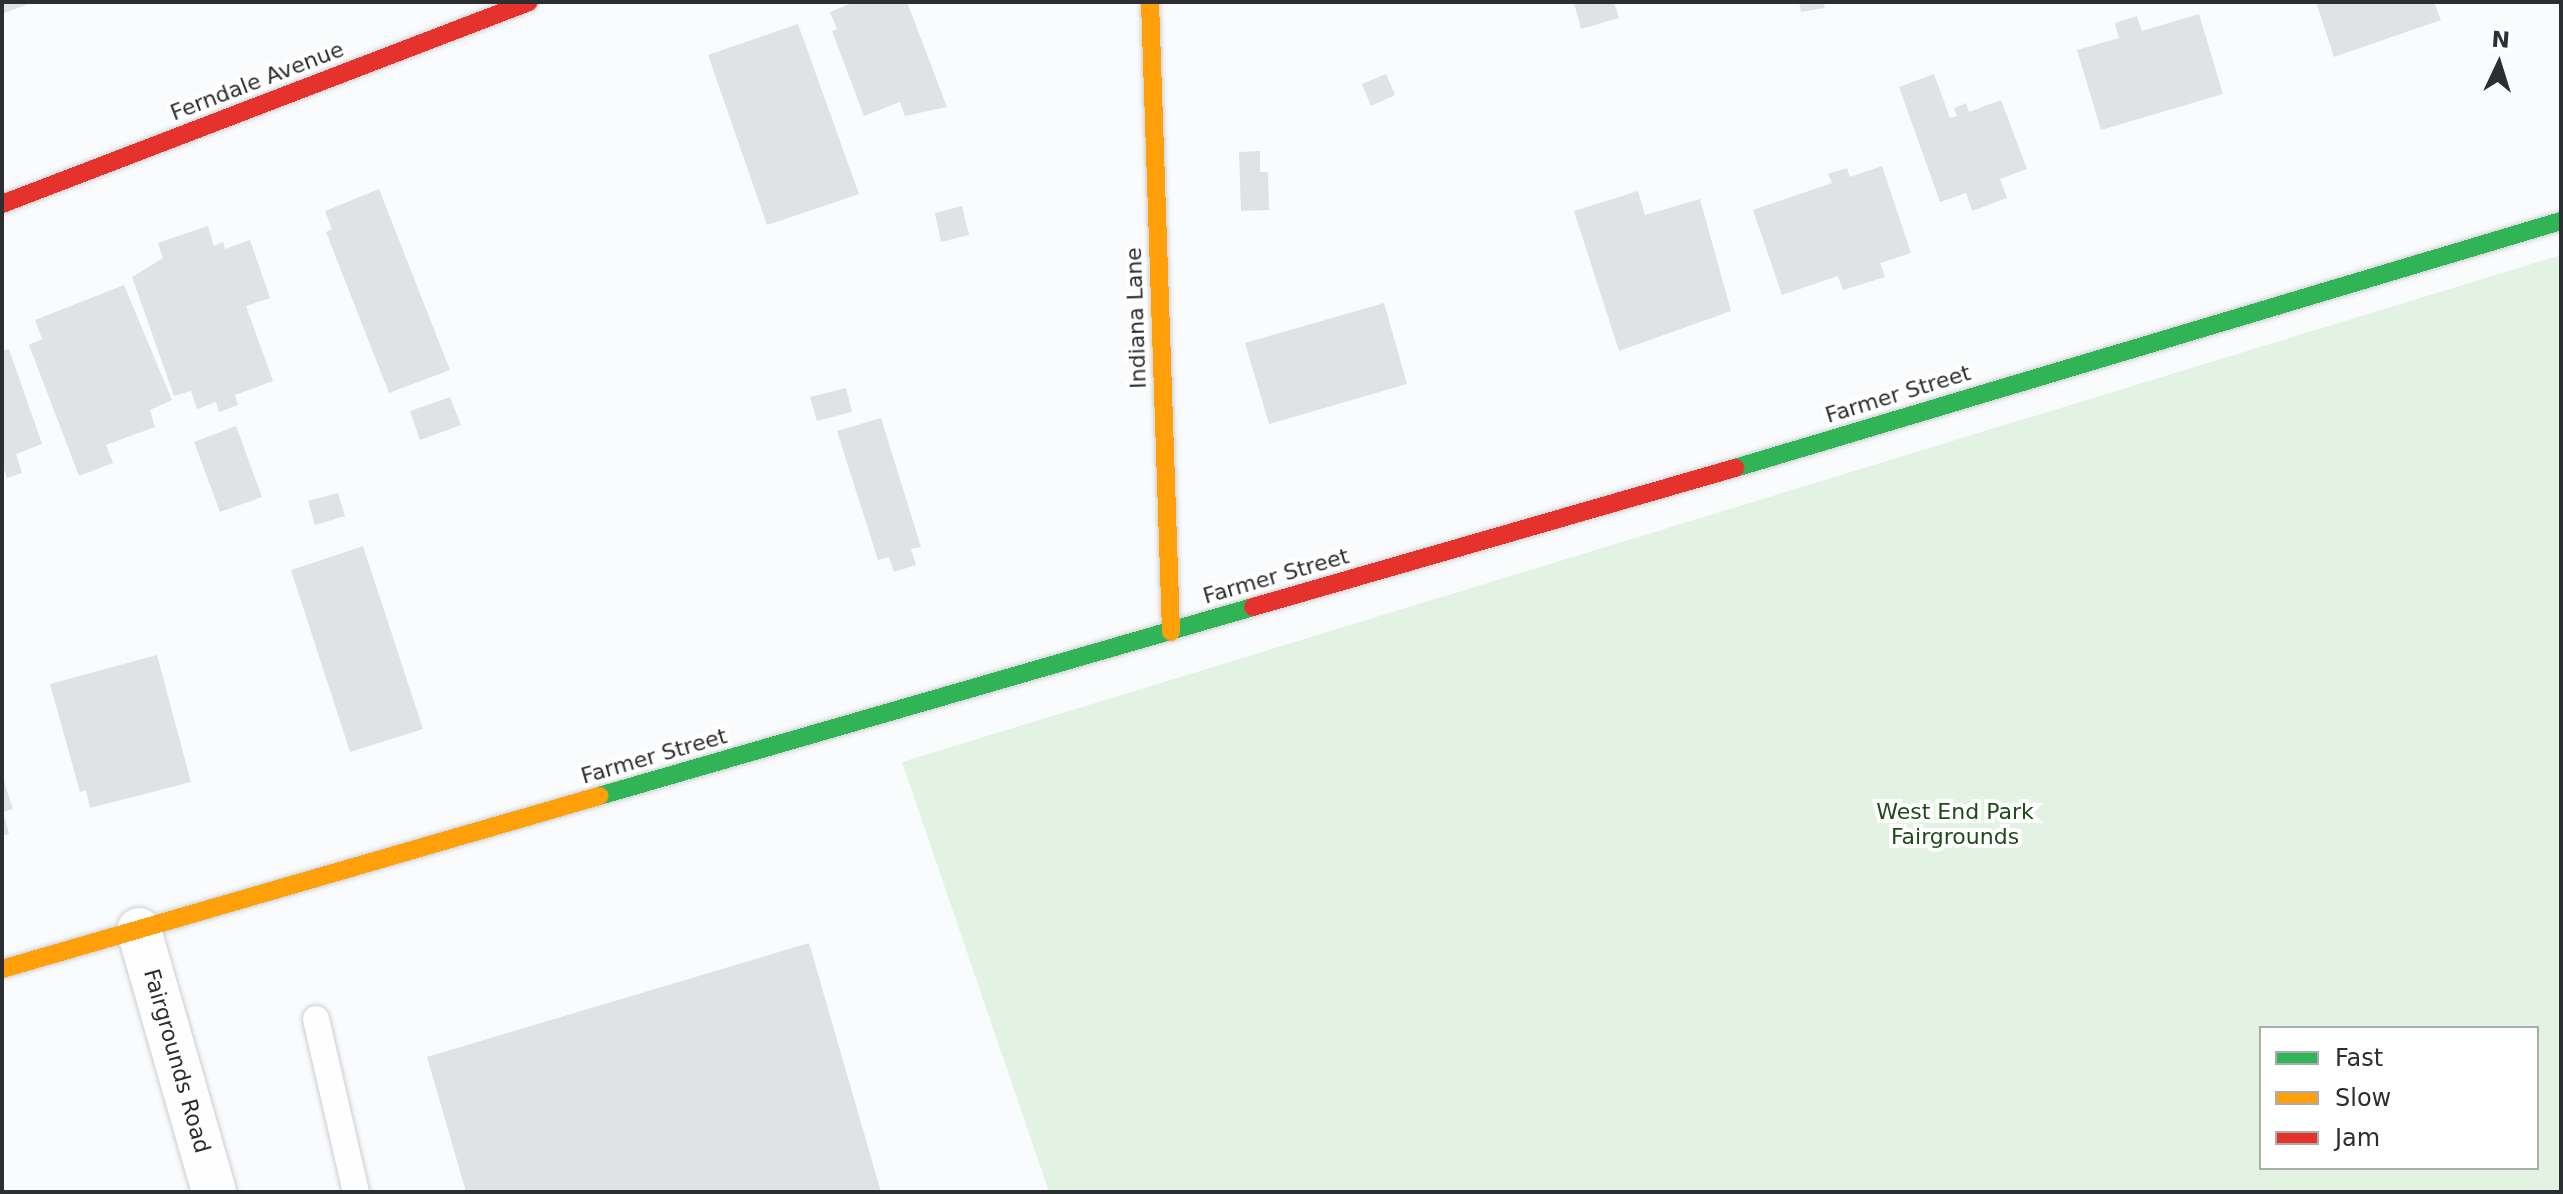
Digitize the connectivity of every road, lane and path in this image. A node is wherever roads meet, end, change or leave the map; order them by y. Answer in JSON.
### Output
{"nodes":[{"id":1,"x":529,"y":2,"type":"edge"},
{"id":2,"x":1150,"y":2,"type":"edge"},
{"id":3,"x":2,"y":204,"type":"edge"},
{"id":4,"x":2561,"y":221,"type":"edge"},
{"id":5,"x":1171,"y":632,"type":"junction"},
{"id":6,"x":139,"y":930,"type":"junction"},
{"id":7,"x":2,"y":969,"type":"edge"},
{"id":8,"x":316,"y":1019,"type":"dead end"},
{"id":9,"x":214,"y":1192,"type":"edge"},
{"id":10,"x":356,"y":1192,"type":"edge"}],
"edges":[{"from":1,"to":3,"type":"street","name":"Ferndale Avenue"},
{"from":2,"to":5,"type":"street","name":"Indiana Lane"},
{"from":4,"to":5,"type":"street","name":"Farmer Street"},
{"from":5,"to":6,"type":"street","name":"Farmer Street"},
{"from":6,"to":7,"type":"street","name":"Farmer Street"},
{"from":6,"to":9,"type":"street","name":"Fairgrounds Road"},
{"from":8,"to":10,"type":"lane"}]}
